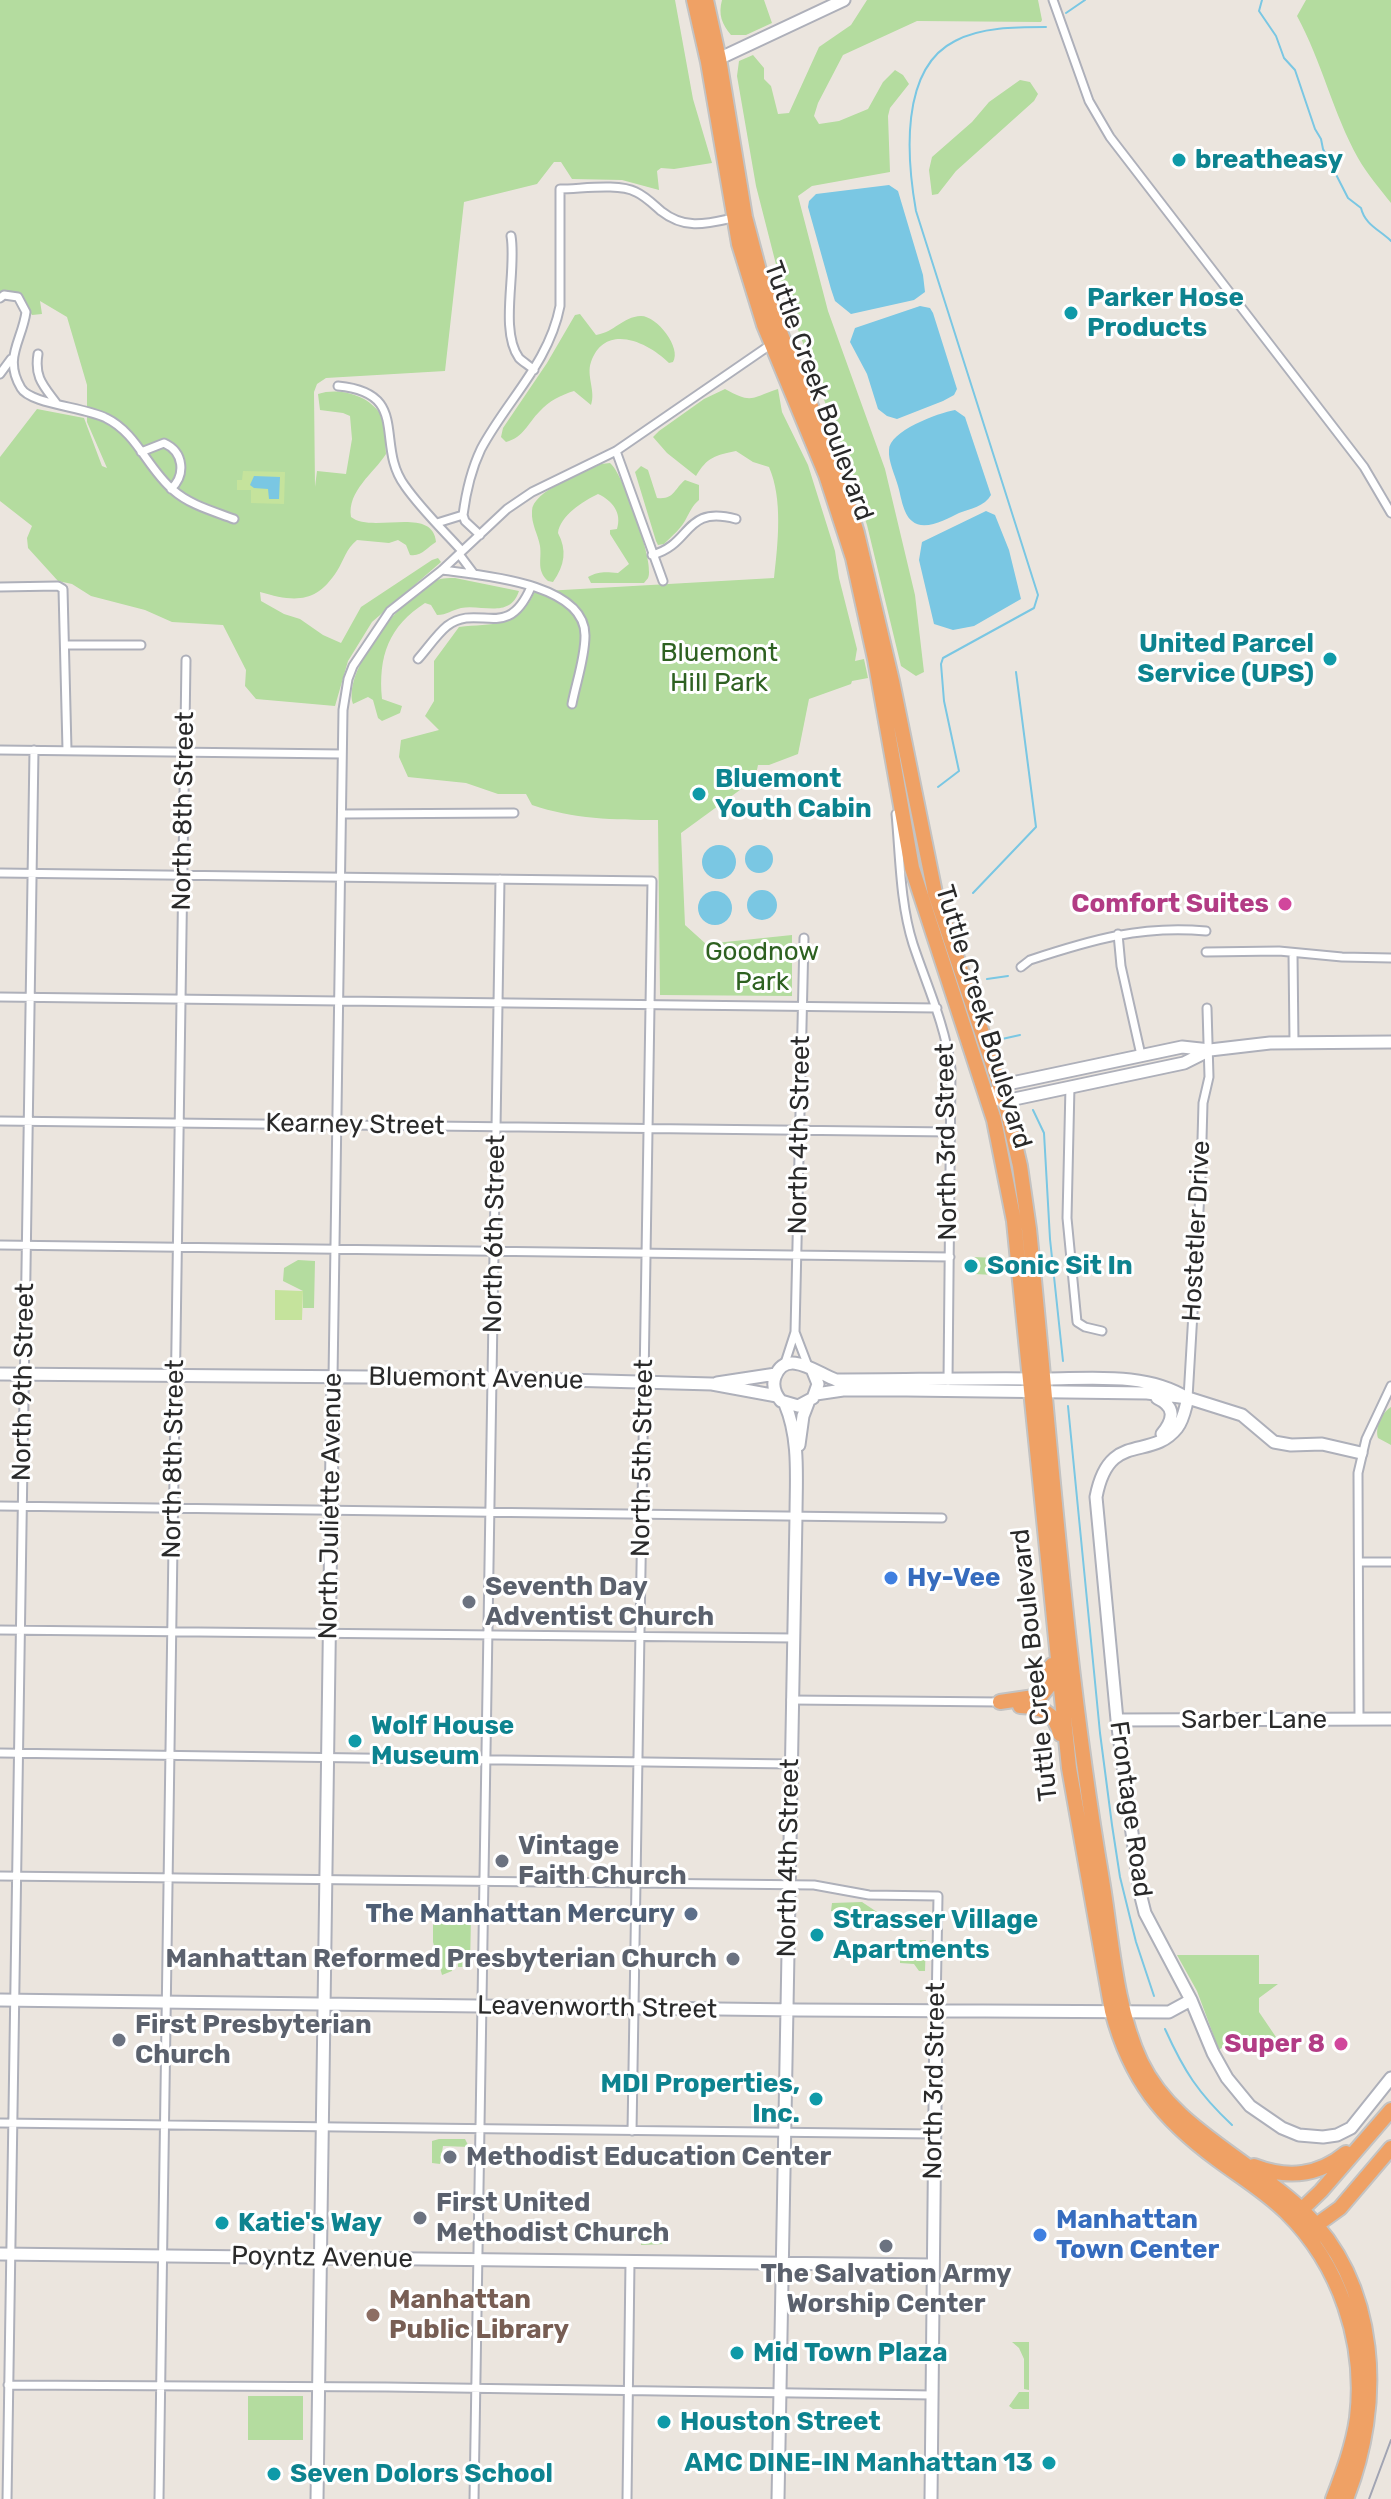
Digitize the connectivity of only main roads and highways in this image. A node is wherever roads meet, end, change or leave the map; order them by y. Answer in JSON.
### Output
{"nodes":[{"id":1,"x":694,"y":0,"type":"edge"},
{"id":2,"x":706,"y":0,"type":"edge"},
{"id":3,"x":713,"y":61,"type":"junction"},
{"id":4,"x":776,"y":340,"type":"junction"},
{"id":5,"x":918,"y":807,"type":"junction"},
{"id":6,"x":912,"y":868,"type":"junction"},
{"id":7,"x":903,"y":881,"type":"road end"},
{"id":8,"x":1037,"y":1386,"type":"junction"},
{"id":9,"x":1049,"y":1581,"type":"junction"},
{"id":10,"x":1069,"y":1768,"type":"junction"},
{"id":11,"x":1118,"y":2011,"type":"junction"},
{"id":12,"x":1391,"y":2110,"type":"edge"},
{"id":13,"x":1360,"y":2144,"type":"junction"},
{"id":14,"x":1391,"y":2148,"type":"edge"},
{"id":15,"x":1234,"y":2157,"type":"junction"},
{"id":16,"x":1340,"y":2208,"type":"junction"},
{"id":17,"x":1297,"y":2214,"type":"junction"},
{"id":18,"x":1310,"y":2230,"type":"junction"},
{"id":19,"x":1336,"y":2256,"type":"junction"},
{"id":20,"x":1333,"y":2499,"type":"edge"},
{"id":21,"x":1346,"y":2499,"type":"edge"}],
"edges":[{"from":1,"to":3,"type":"highway","name":"Tuttle Creek Boulevard"},
{"from":2,"to":3,"type":"highway","name":"Tuttle Creek Boulevard"},
{"from":3,"to":4,"type":"highway","name":"Tuttle Creek Boulevard"},
{"from":3,"to":4,"type":"highway","name":"Tuttle Creek Boulevard"},
{"from":4,"to":5,"type":"highway","name":"Tuttle Creek Boulevard"},
{"from":4,"to":6,"type":"highway","name":"Tuttle Creek Boulevard"},
{"from":5,"to":6,"type":"highway"},
{"from":5,"to":8,"type":"highway","name":"Tuttle Creek Boulevard"},
{"from":6,"to":7,"type":"highway"},
{"from":6,"to":8,"type":"highway","name":"Tuttle Creek Boulevard"},
{"from":8,"to":9,"type":"highway","name":"Tuttle Creek Boulevard"},
{"from":8,"to":11,"type":"highway","name":"Tuttle Creek Boulevard"},
{"from":9,"to":10,"type":"highway","name":"Tuttle Creek Boulevard"},
{"from":9,"to":10,"type":"highway"},
{"from":10,"to":11,"type":"highway","name":"Tuttle Creek Boulevard"},
{"from":11,"to":15,"type":"highway","name":"Tuttle Creek Boulevard"},
{"from":11,"to":17,"type":"highway","name":"Tuttle Creek Boulevard"},
{"from":12,"to":13,"type":"highway"},
{"from":13,"to":15,"type":"highway"},
{"from":13,"to":17,"type":"highway"},
{"from":14,"to":16,"type":"highway"},
{"from":15,"to":17,"type":"highway","name":"Tuttle Creek Boulevard"},
{"from":16,"to":18,"type":"highway"},
{"from":16,"to":19,"type":"highway"},
{"from":17,"to":18,"type":"highway","name":"Tuttle Creek Boulevard"},
{"from":18,"to":19,"type":"highway"},
{"from":18,"to":20,"type":"highway"},
{"from":19,"to":21,"type":"highway"}]}
